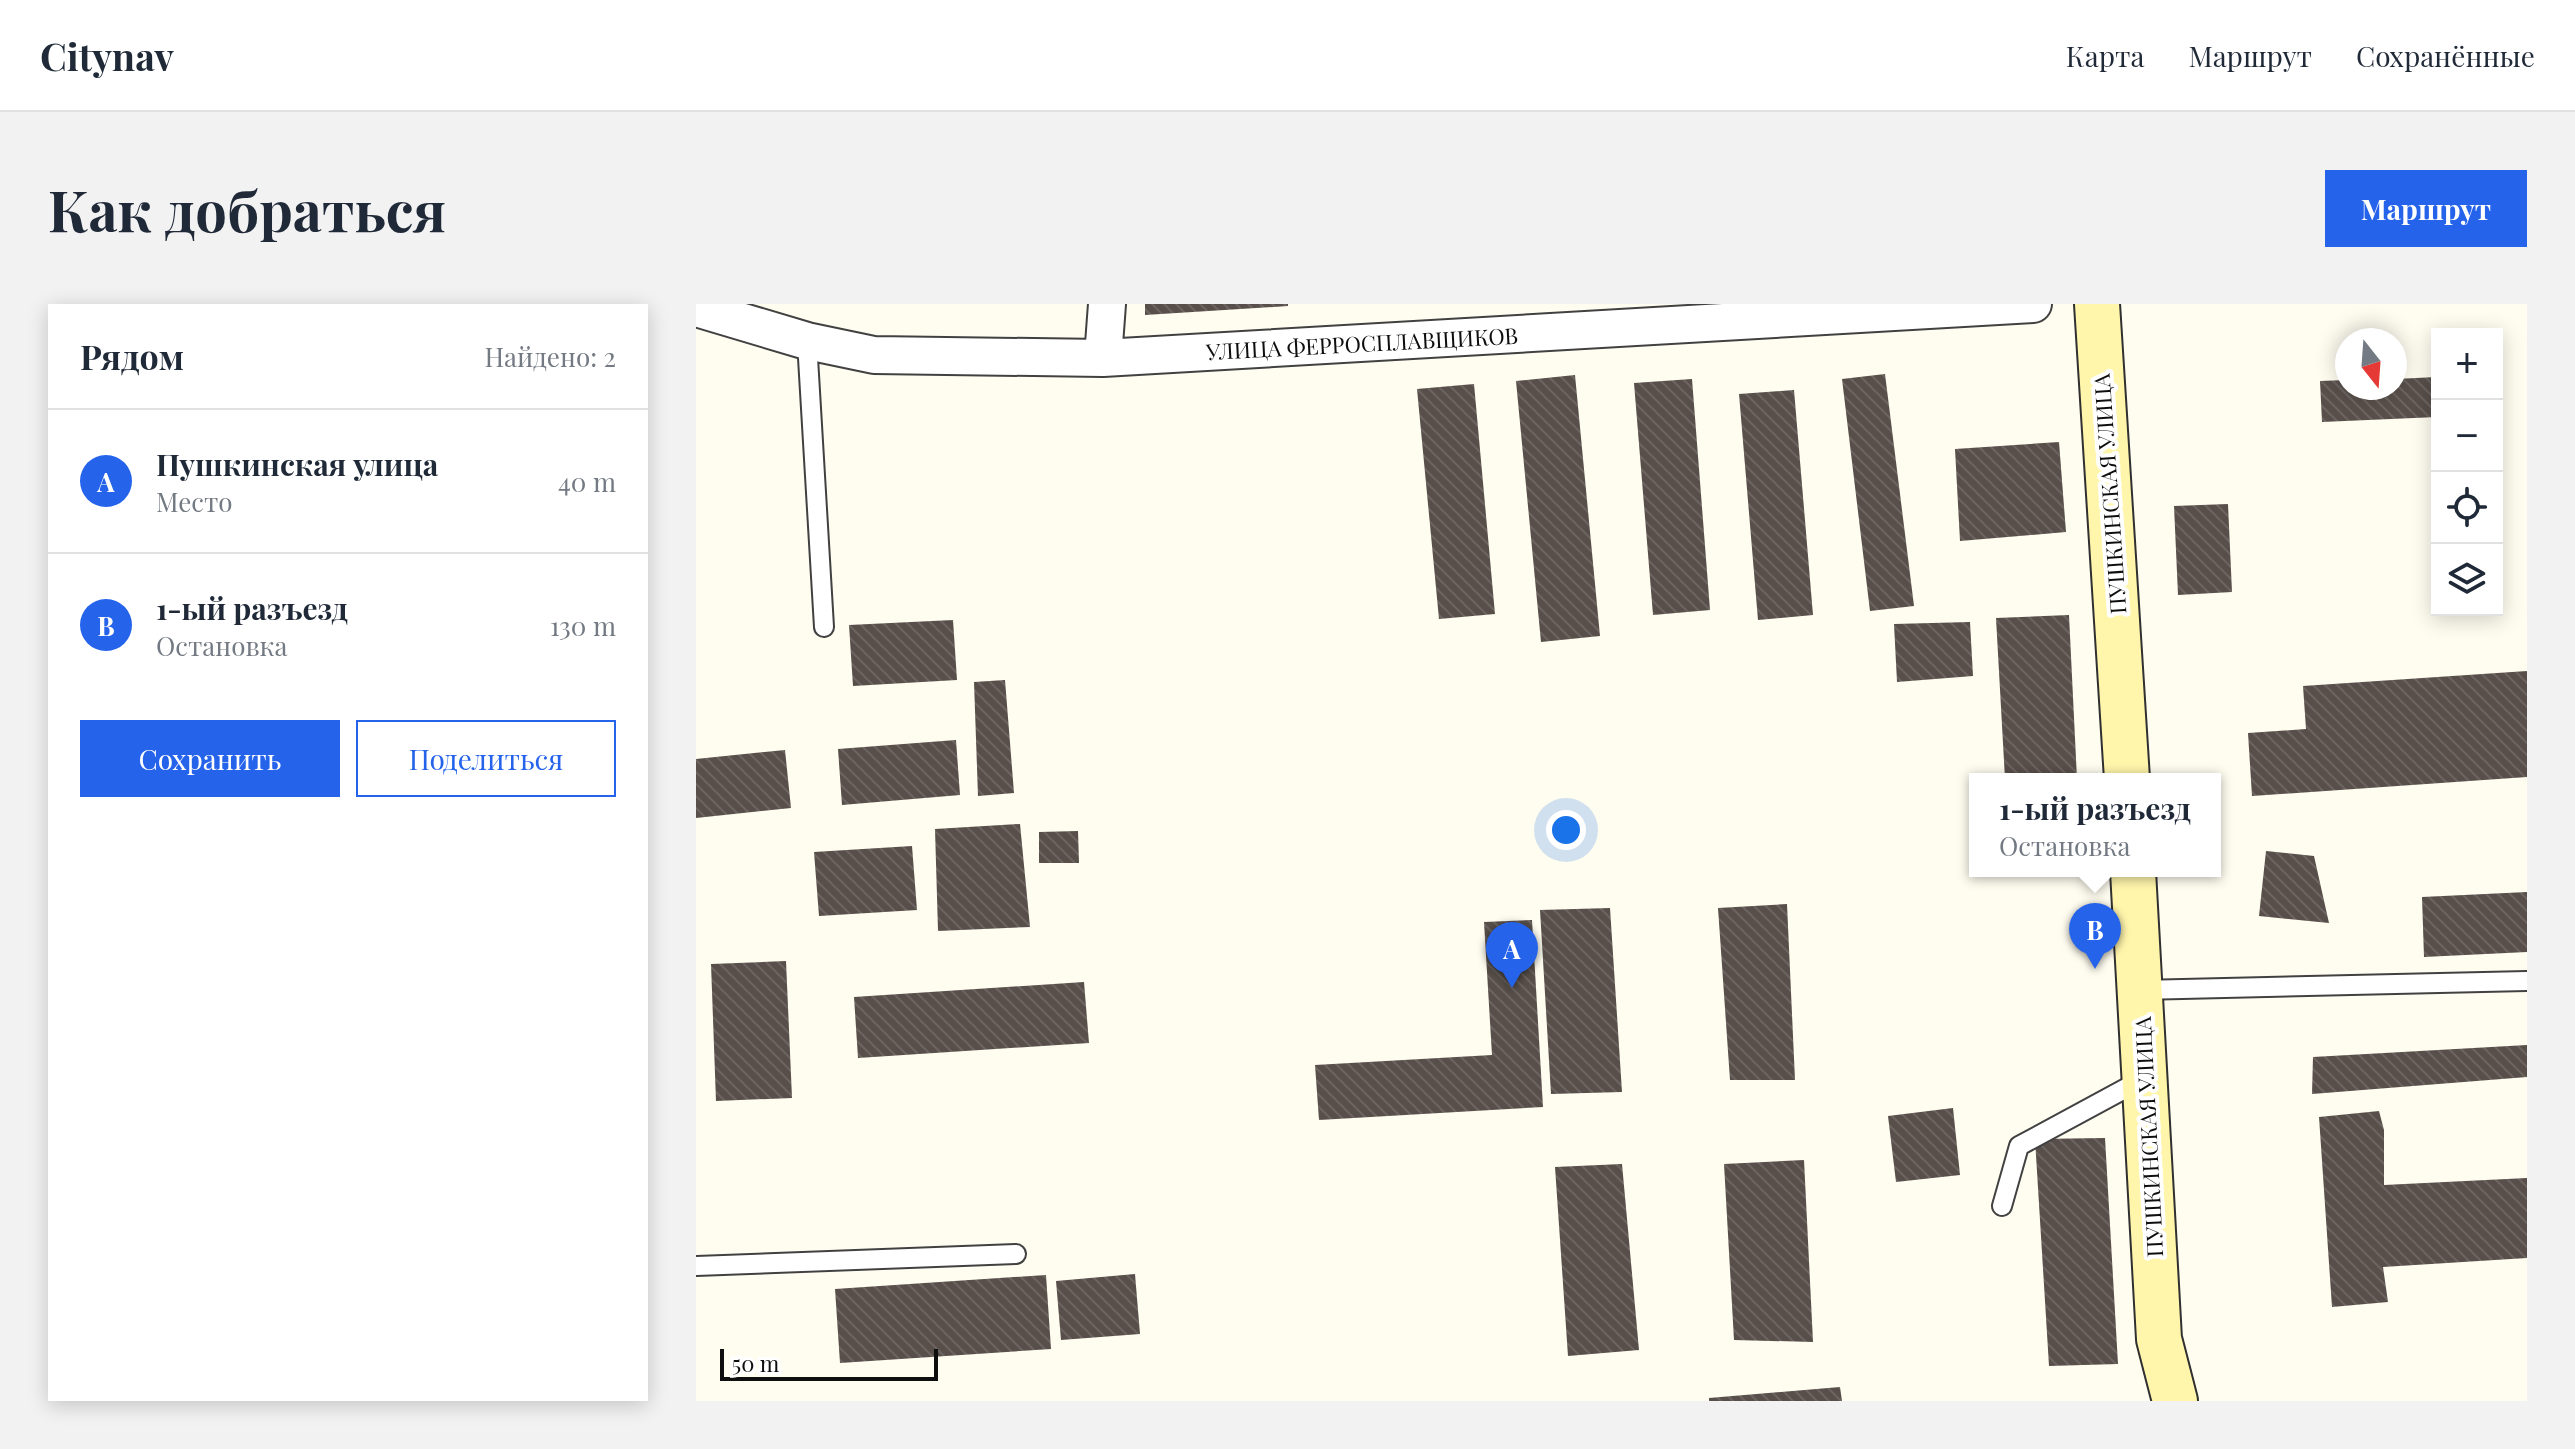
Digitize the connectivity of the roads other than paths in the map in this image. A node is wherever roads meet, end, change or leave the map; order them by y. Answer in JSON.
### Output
{"nodes":[{"id":1,"x":1107,"y":304,"type":"edge"},
{"id":2,"x":2033,"y":304,"type":"edge"},
{"id":3,"x":2097,"y":304,"type":"edge"},
{"id":4,"x":696,"y":308,"type":"edge"},
{"id":5,"x":807,"y":341,"type":"junction"},
{"id":6,"x":1103,"y":358,"type":"junction"},
{"id":7,"x":824,"y":627,"type":"dead end"},
{"id":8,"x":2127,"y":773,"type":"edge"},
{"id":9,"x":2133,"y":877,"type":"edge"},
{"id":10,"x":2527,"y":981,"type":"edge"},
{"id":11,"x":2140,"y":990,"type":"junction"},
{"id":12,"x":2145,"y":1078,"type":"junction"},
{"id":13,"x":2002,"y":1206,"type":"dead end"},
{"id":14,"x":1016,"y":1254,"type":"dead end"},
{"id":15,"x":696,"y":1266,"type":"edge"},
{"id":16,"x":2175,"y":1401,"type":"edge"}],
"edges":[{"from":1,"to":6,"type":"street"},
{"from":2,"to":6,"type":"street","name":"УЛИЦА ФЕРРОСПЛАВЩИКОВ"},
{"from":3,"to":8,"type":"street","name":"ПУШКИНСКАЯ УЛИЦА"},
{"from":4,"to":5,"type":"street","name":"УЛИЦА ФЕРРОСПЛАВЩИКОВ"},
{"from":5,"to":6,"type":"street","name":"УЛИЦА ФЕРРОСПЛАВЩИКОВ"},
{"from":5,"to":7,"type":"lane"},
{"from":9,"to":11,"type":"street","name":"ПУШКИНСКАЯ УЛИЦА"},
{"from":10,"to":11,"type":"lane"},
{"from":11,"to":12,"type":"street","name":"ПУШКИНСКАЯ УЛИЦА"},
{"from":12,"to":13,"type":"lane"},
{"from":12,"to":16,"type":"street","name":"ПУШКИНСКАЯ УЛИЦА"},
{"from":14,"to":15,"type":"lane"}]}
